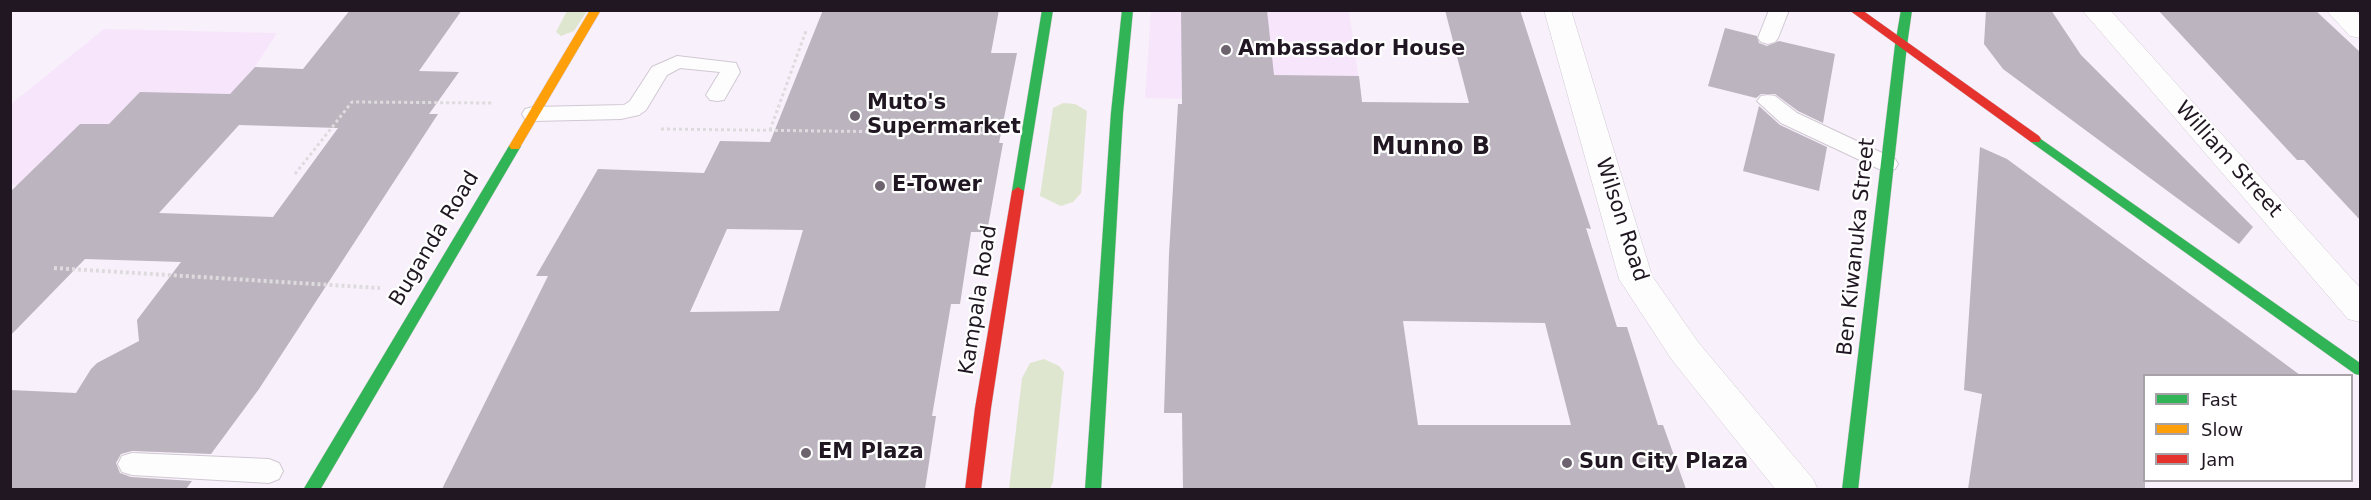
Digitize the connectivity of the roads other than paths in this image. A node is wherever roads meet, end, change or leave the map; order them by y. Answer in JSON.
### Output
{"nodes":[{"id":1,"x":596,"y":10,"type":"edge"},
{"id":2,"x":1048,"y":10,"type":"edge"},
{"id":3,"x":1128,"y":10,"type":"edge"},
{"id":4,"x":1557,"y":10,"type":"edge"},
{"id":5,"x":1779,"y":10,"type":"edge"},
{"id":6,"x":1854,"y":10,"type":"edge"},
{"id":7,"x":1907,"y":10,"type":"edge"},
{"id":8,"x":2096,"y":10,"type":"edge"},
{"id":9,"x":2339,"y":10,"type":"edge"},
{"id":10,"x":2361,"y":30,"type":"edge"},
{"id":11,"x":1768,"y":38,"type":"dead end"},
{"id":12,"x":1901,"y":45,"type":"junction"},
{"id":13,"x":717,"y":95,"type":"dead end"},
{"id":14,"x":1768,"y":101,"type":"dead end"},
{"id":15,"x":533,"y":114,"type":"junction"},
{"id":16,"x":1887,"y":164,"type":"junction"},
{"id":17,"x":2361,"y":310,"type":"edge"},
{"id":18,"x":2361,"y":370,"type":"edge"},
{"id":19,"x":132,"y":464,"type":"dead end"},
{"id":20,"x":269,"y":471,"type":"dead end"},
{"id":21,"x":311,"y":489,"type":"edge"},
{"id":22,"x":973,"y":489,"type":"edge"},
{"id":23,"x":1094,"y":489,"type":"edge"},
{"id":24,"x":1799,"y":489,"type":"edge"},
{"id":25,"x":1850,"y":489,"type":"edge"}],
"edges":[{"from":1,"to":15,"type":"main road","name":"Buganda Road"},
{"from":2,"to":22,"type":"main road","name":"Kampala Road"},
{"from":3,"to":23,"type":"main road"},
{"from":4,"to":24,"type":"street","name":"Wilson Road"},
{"from":5,"to":11,"type":"lane"},
{"from":6,"to":12,"type":"main road"},
{"from":7,"to":12,"type":"main road","name":"Ben Kiwanuka Street"},
{"from":8,"to":17,"type":"street","name":"William Street"},
{"from":9,"to":10,"type":"street"},
{"from":12,"to":16,"type":"main road","name":"Ben Kiwanuka Street"},
{"from":12,"to":18,"type":"main road"},
{"from":13,"to":15,"type":"lane"},
{"from":14,"to":16,"type":"lane"},
{"from":15,"to":21,"type":"main road","name":"Buganda Road"},
{"from":16,"to":25,"type":"main road","name":"Ben Kiwanuka Street"},
{"from":19,"to":20,"type":"lane"}]}
